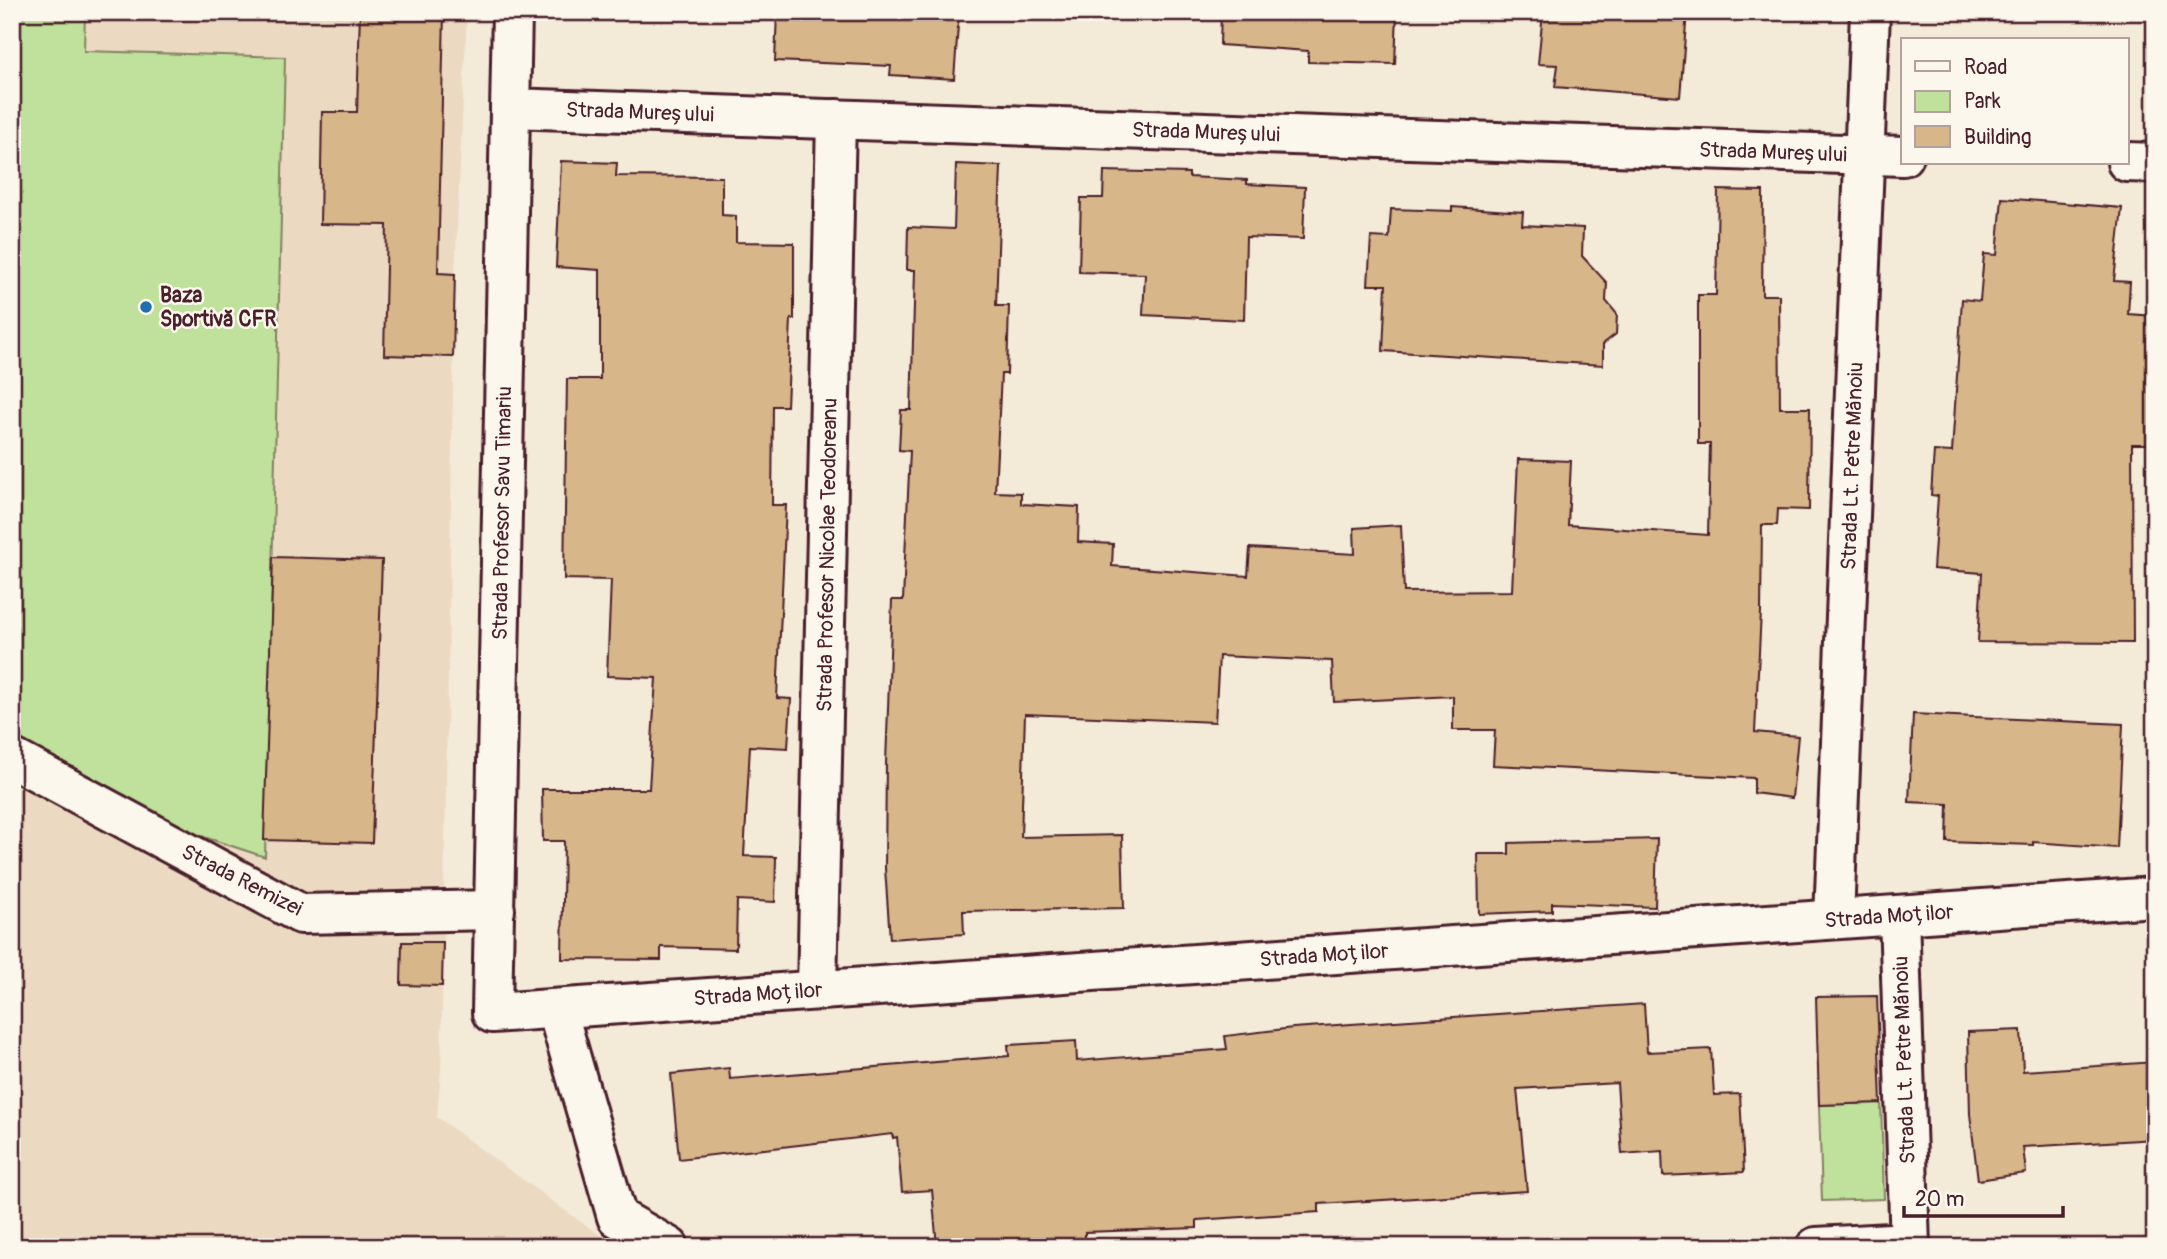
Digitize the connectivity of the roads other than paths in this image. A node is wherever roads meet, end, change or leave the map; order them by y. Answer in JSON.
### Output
{"nodes":[{"id":1,"x":512,"y":12,"type":"edge"},
{"id":2,"x":1870,"y":12,"type":"edge"},
{"id":3,"x":510,"y":108,"type":"junction"},
{"id":4,"x":836,"y":119,"type":"junction"},
{"id":5,"x":1863,"y":155,"type":"junction"},
{"id":6,"x":1901,"y":156,"type":"edge"},
{"id":7,"x":2128,"y":162,"type":"edge"},
{"id":8,"x":2155,"y":163,"type":"edge"},
{"id":9,"x":12,"y":758,"type":"edge"},
{"id":10,"x":2155,"y":897,"type":"edge"},
{"id":11,"x":495,"y":910,"type":"junction"},
{"id":12,"x":1899,"y":915,"type":"junction"},
{"id":13,"x":1835,"y":919,"type":"junction"},
{"id":14,"x":817,"y":990,"type":"junction"},
{"id":15,"x":556,"y":1010,"type":"junction"},
{"id":16,"x":492,"y":1013,"type":"joint"},
{"id":17,"x":1910,"y":1244,"type":"edge"},
{"id":18,"x":669,"y":1247,"type":"edge"},
{"id":19,"x":1816,"y":1247,"type":"edge"}],
"edges":[{"from":1,"to":3,"type":"street","name":"Strada Profesor Savu Timariu"},
{"from":2,"to":5,"type":"street","name":"Strada Lt. Petre Mănoiu"},
{"from":3,"to":4,"type":"street","name":"Strada Mureșului"},
{"from":3,"to":11,"type":"street","name":"Strada Profesor Savu Timariu"},
{"from":4,"to":5,"type":"street","name":"Strada Mureșului"},
{"from":4,"to":14,"type":"street","name":"Strada Profesor Nicolae Teodoreanu"},
{"from":5,"to":6,"type":"street","name":"Strada Mureșului"},
{"from":5,"to":13,"type":"street","name":"Strada Lt. Petre Mănoiu"},
{"from":7,"to":8,"type":"street"},
{"from":9,"to":11,"type":"street","name":"Strada Remizei"},
{"from":10,"to":12,"type":"street","name":"Strada Moților"},
{"from":11,"to":16,"type":"street","name":"Strada Profesor Savu Timariu"},
{"from":12,"to":13,"type":"street","name":"Strada Moților"},
{"from":12,"to":17,"type":"street","name":"Strada Lt. Petre Mănoiu"},
{"from":13,"to":14,"type":"street","name":"Strada Moților"},
{"from":14,"to":15,"type":"street","name":"Strada Moților"},
{"from":15,"to":16,"type":"street","name":"Strada Moților"},
{"from":15,"to":18,"type":"street"},
{"from":17,"to":19,"type":"street"}]}
